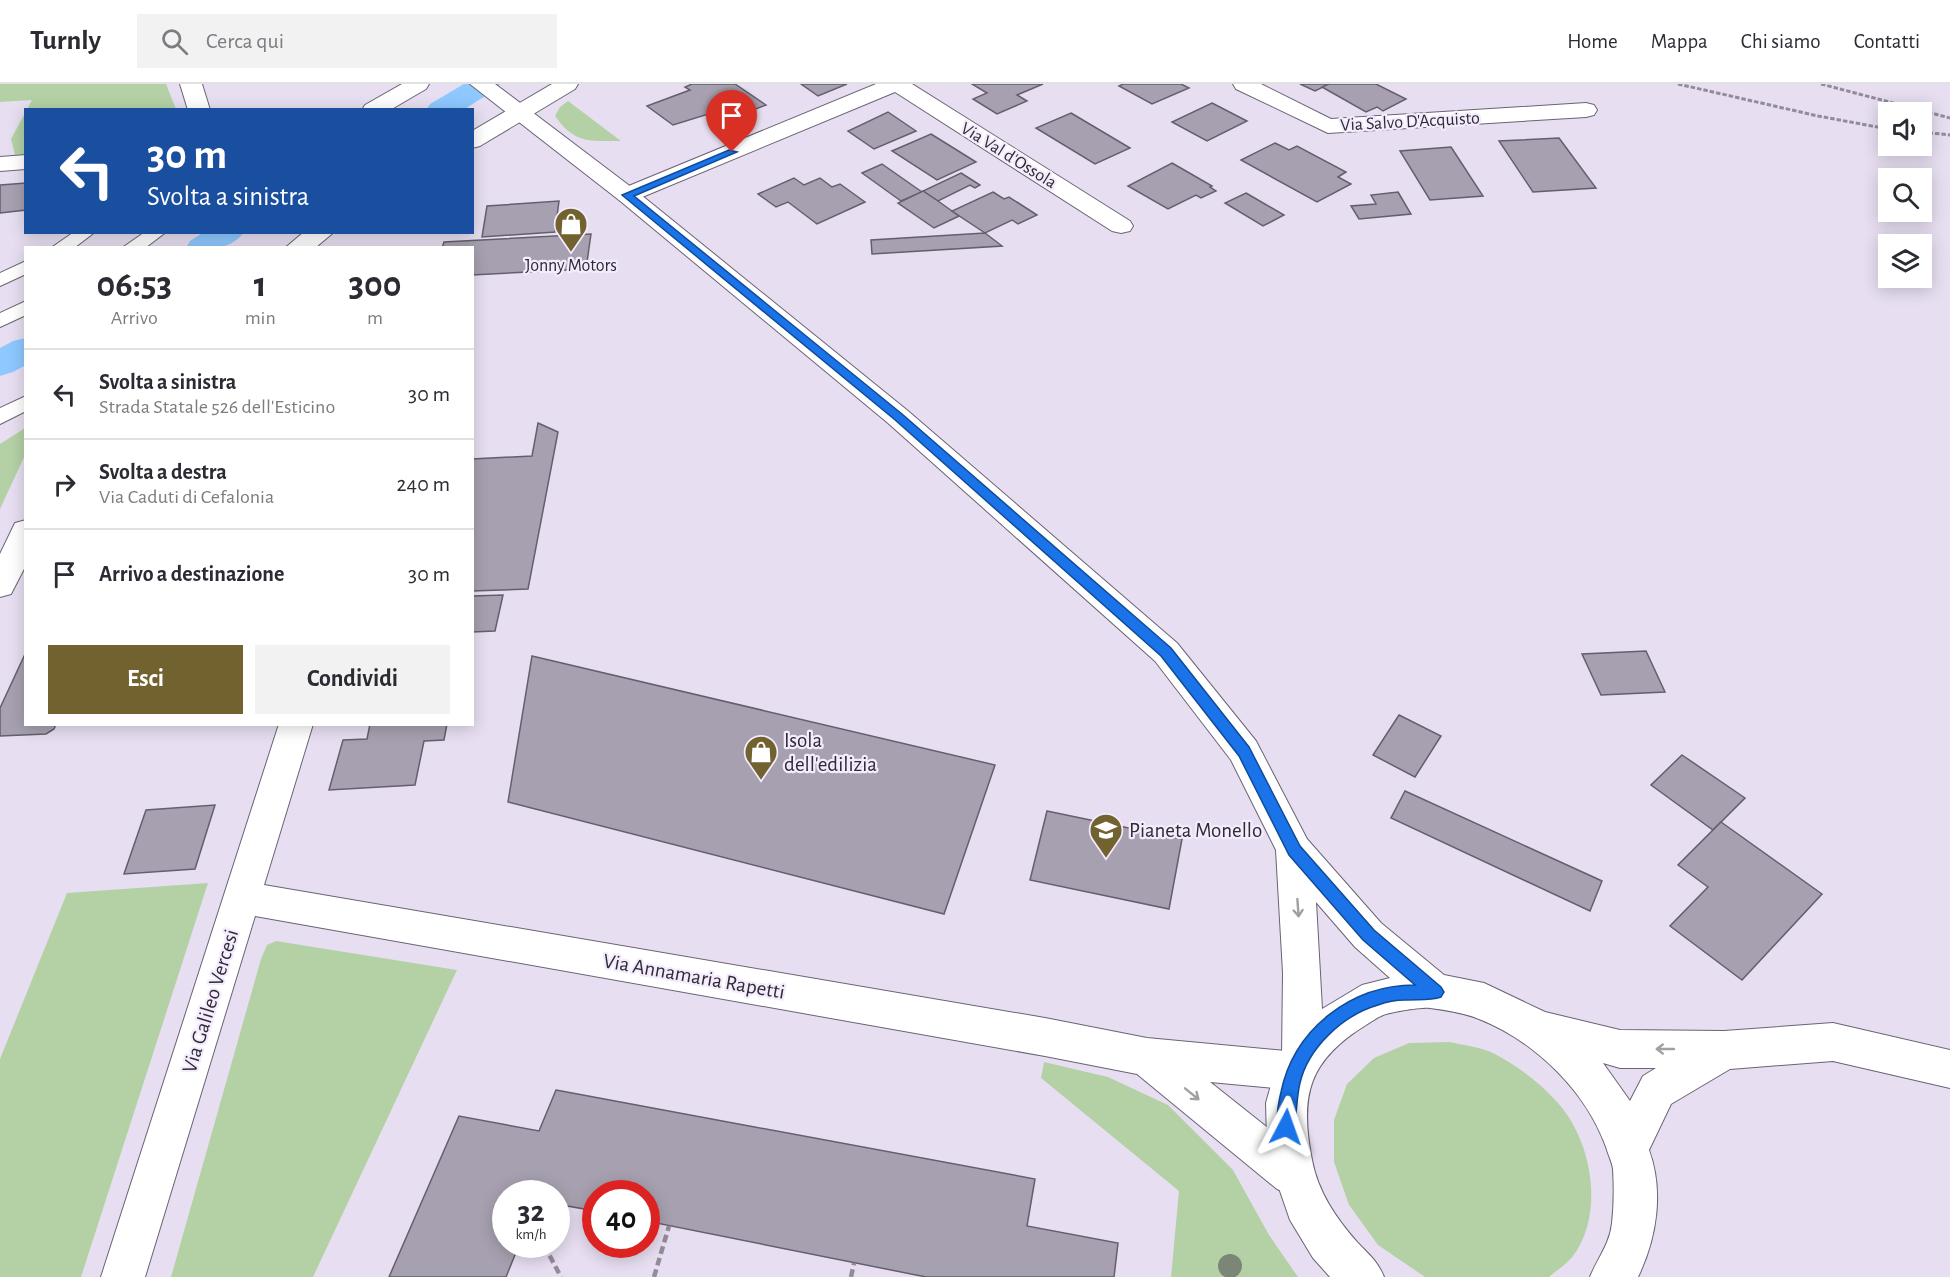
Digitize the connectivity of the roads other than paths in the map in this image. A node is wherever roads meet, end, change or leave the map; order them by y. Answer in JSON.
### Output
{"nodes":[{"id":1,"x":190,"y":84,"type":"edge"},
{"id":2,"x":418,"y":84,"type":"edge"},
{"id":3,"x":481,"y":84,"type":"edge"},
{"id":4,"x":567,"y":84,"type":"edge"},
{"id":5,"x":896,"y":84,"type":"edge"},
{"id":6,"x":1244,"y":84,"type":"edge"},
{"id":7,"x":198,"y":108,"type":"edge"},
{"id":8,"x":376,"y":108,"type":"edge"},
{"id":9,"x":513,"y":110,"type":"junction"},
{"id":10,"x":1586,"y":110,"type":"dead end"},
{"id":11,"x":474,"y":139,"type":"edge"},
{"id":12,"x":24,"y":162,"type":"edge"},
{"id":13,"x":0,"y":164,"type":"edge"},
{"id":14,"x":627,"y":195,"type":"junction"},
{"id":15,"x":1121,"y":226,"type":"dead end"},
{"id":16,"x":84,"y":234,"type":"edge"},
{"id":17,"x":155,"y":234,"type":"edge"},
{"id":18,"x":319,"y":234,"type":"edge"},
{"id":19,"x":63,"y":246,"type":"edge"},
{"id":20,"x":134,"y":246,"type":"edge"},
{"id":21,"x":300,"y":246,"type":"edge"},
{"id":22,"x":24,"y":267,"type":"edge"},
{"id":23,"x":0,"y":280,"type":"edge"},
{"id":24,"x":24,"y":308,"type":"edge"},
{"id":25,"x":0,"y":321,"type":"edge"},
{"id":26,"x":24,"y":403,"type":"edge"},
{"id":27,"x":0,"y":417,"type":"edge"},
{"id":28,"x":24,"y":535,"type":"edge"},
{"id":29,"x":0,"y":586,"type":"edge"},
{"id":30,"x":295,"y":726,"type":"edge"},
{"id":31,"x":1294,"y":850,"type":"junction"},
{"id":32,"x":242,"y":897,"type":"junction"},
{"id":33,"x":1436,"y":992,"type":"junction"},
{"id":34,"x":1539,"y":1029,"type":"junction"},
{"id":35,"x":1724,"y":1050,"type":"junction"},
{"id":36,"x":1147,"y":1057,"type":"junction"},
{"id":37,"x":1299,"y":1065,"type":"junction"},
{"id":38,"x":1950,"y":1069,"type":"edge"},
{"id":39,"x":1629,"y":1145,"type":"junction"},
{"id":40,"x":1292,"y":1173,"type":"junction"},
{"id":41,"x":123,"y":1277,"type":"edge"},
{"id":42,"x":1362,"y":1277,"type":"edge"},
{"id":43,"x":1612,"y":1277,"type":"edge"}],
"edges":[{"from":1,"to":7,"type":"street"},
{"from":2,"to":8,"type":"street"},
{"from":3,"to":9,"type":"street"},
{"from":4,"to":9,"type":"street"},
{"from":5,"to":14,"type":"street"},
{"from":5,"to":15,"type":"street","name":"Via Val d'Ossola"},
{"from":6,"to":10,"type":"street","name":"Via Salvo D'Acquisto"},
{"from":9,"to":11,"type":"street"},
{"from":9,"to":14,"type":"street"},
{"from":12,"to":13,"type":"street"},
{"from":14,"to":31,"type":"street"},
{"from":16,"to":19,"type":"lane"},
{"from":17,"to":20,"type":"lane"},
{"from":18,"to":21,"type":"street"},
{"from":22,"to":23,"type":"lane"},
{"from":24,"to":25,"type":"lane"},
{"from":26,"to":27,"type":"lane"},
{"from":28,"to":29,"type":"street"},
{"from":30,"to":32,"type":"street","name":"Via Galileo Vercesi"},
{"from":31,"to":33,"type":"street"},
{"from":31,"to":37,"type":"street","one_way":true},
{"from":32,"to":36,"type":"street","name":"Via Annamaria Rapetti"},
{"from":32,"to":41,"type":"street","name":"Via Galileo Vercesi"},
{"from":33,"to":34,"type":"street"},
{"from":33,"to":37,"type":"street"},
{"from":35,"to":34,"type":"street","one_way":true},
{"from":34,"to":39,"type":"street"},
{"from":35,"to":38,"type":"street"},
{"from":35,"to":39,"type":"street"},
{"from":36,"to":37,"type":"street","name":"Via Annamaria Rapetti"},
{"from":36,"to":40,"type":"street","name":"Via Annamaria Rapetti","one_way":true},
{"from":37,"to":40,"type":"street"},
{"from":39,"to":43,"type":"street"},
{"from":40,"to":42,"type":"street"}]}
